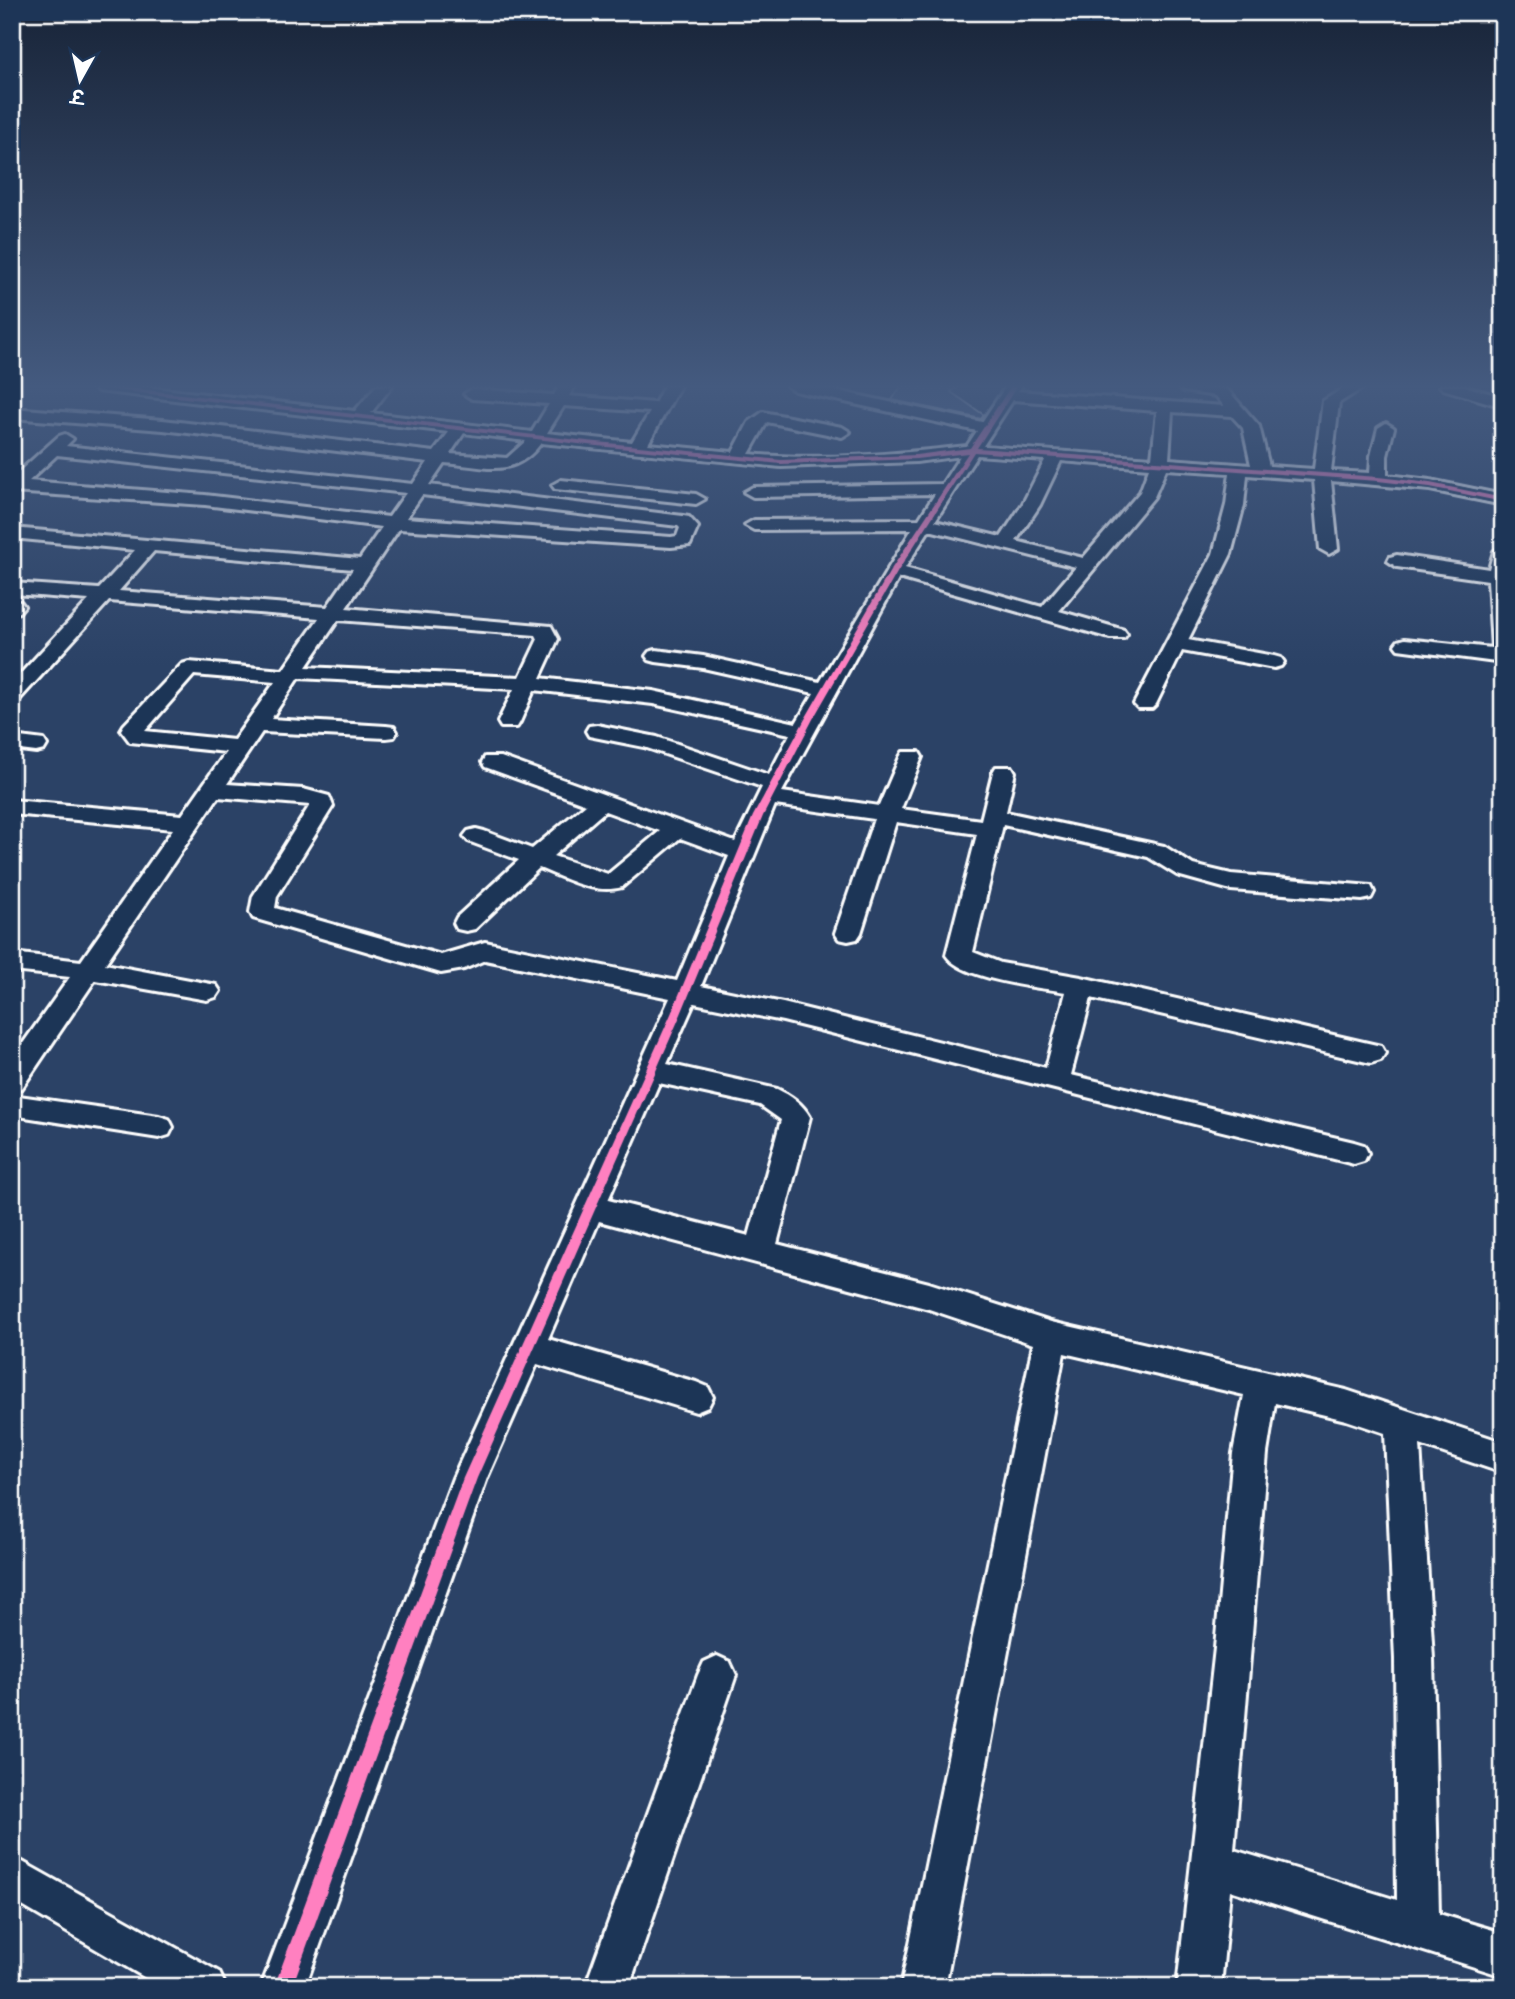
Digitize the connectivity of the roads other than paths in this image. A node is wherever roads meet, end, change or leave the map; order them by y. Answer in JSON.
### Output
{"nodes":[{"id":1,"x":326,"y":479,"type":"edge"},
{"id":2,"x":424,"y":479,"type":"edge"},
{"id":3,"x":564,"y":479,"type":"edge"},
{"id":4,"x":953,"y":479,"type":"edge"},
{"id":5,"x":1044,"y":479,"type":"edge"},
{"id":6,"x":1153,"y":479,"type":"edge"},
{"id":7,"x":1238,"y":479,"type":"edge"},
{"id":8,"x":1322,"y":479,"type":"edge"},
{"id":9,"x":1380,"y":479,"type":"edge"},
{"id":10,"x":561,"y":485,"type":"junction"},
{"id":11,"x":13,"y":486,"type":"edge"},
{"id":12,"x":417,"y":489,"type":"junction"},
{"id":13,"x":946,"y":490,"type":"junction"},
{"id":14,"x":753,"y":492,"type":"dead end"},
{"id":15,"x":696,"y":499,"type":"dead end"},
{"id":16,"x":1503,"y":500,"type":"edge"},
{"id":17,"x":553,"y":505,"type":"junction"},
{"id":18,"x":394,"y":523,"type":"junction"},
{"id":19,"x":925,"y":524,"type":"junction"},
{"id":20,"x":754,"y":525,"type":"dead end"},
{"id":21,"x":546,"y":531,"type":"junction"},
{"id":22,"x":12,"y":533,"type":"edge"},
{"id":23,"x":1006,"y":544,"type":"junction"},
{"id":24,"x":148,"y":547,"type":"junction"},
{"id":25,"x":1329,"y":549,"type":"dead end"},
{"id":26,"x":1503,"y":551,"type":"edge"},
{"id":27,"x":1397,"y":561,"type":"dead end"},
{"id":28,"x":365,"y":565,"type":"junction"},
{"id":29,"x":1089,"y":565,"type":"junction"},
{"id":30,"x":894,"y":571,"type":"junction"},
{"id":31,"x":1497,"y":576,"type":"junction"},
{"id":32,"x":105,"y":595,"type":"junction"},
{"id":33,"x":13,"y":601,"type":"edge"},
{"id":34,"x":332,"y":612,"type":"junction"},
{"id":35,"x":1047,"y":613,"type":"junction"},
{"id":36,"x":1118,"y":634,"type":"dead end"},
{"id":37,"x":1175,"y":644,"type":"junction"},
{"id":38,"x":1405,"y":645,"type":"dead end"},
{"id":39,"x":656,"y":656,"type":"dead end"},
{"id":40,"x":1503,"y":656,"type":"edge"},
{"id":41,"x":1274,"y":662,"type":"dead end"},
{"id":42,"x":12,"y":666,"type":"edge"},
{"id":43,"x":38,"y":668,"type":"junction"},
{"id":44,"x":290,"y":674,"type":"junction"},
{"id":45,"x":528,"y":684,"type":"junction"},
{"id":46,"x":826,"y":689,"type":"junction"},
{"id":47,"x":12,"y":696,"type":"edge"},
{"id":48,"x":1145,"y":704,"type":"dead end"},
{"id":49,"x":509,"y":722,"type":"dead end"},
{"id":50,"x":256,"y":725,"type":"junction"},
{"id":51,"x":597,"y":731,"type":"dead end"},
{"id":52,"x":802,"y":731,"type":"junction"},
{"id":53,"x":386,"y":732,"type":"dead end"},
{"id":54,"x":12,"y":742,"type":"edge"},
{"id":55,"x":36,"y":745,"type":"dead end"},
{"id":56,"x":239,"y":747,"type":"junction"},
{"id":57,"x":911,"y":757,"type":"dead end"},
{"id":58,"x":493,"y":762,"type":"dead end"},
{"id":59,"x":1004,"y":772,"type":"dead end"},
{"id":60,"x":212,"y":790,"type":"junction"},
{"id":61,"x":771,"y":790,"type":"junction"},
{"id":62,"x":602,"y":803,"type":"junction"},
{"id":63,"x":12,"y":807,"type":"edge"},
{"id":64,"x":888,"y":813,"type":"junction"},
{"id":65,"x":189,"y":823,"type":"junction"},
{"id":66,"x":993,"y":823,"type":"junction"},
{"id":67,"x":677,"y":829,"type":"junction"},
{"id":68,"x":476,"y":836,"type":"dead end"},
{"id":69,"x":743,"y":853,"type":"junction"},
{"id":70,"x":536,"y":858,"type":"junction"},
{"id":71,"x":1362,"y":892,"type":"dead end"},
{"id":72,"x":467,"y":923,"type":"dead end"},
{"id":73,"x":848,"y":933,"type":"dead end"},
{"id":74,"x":12,"y":961,"type":"edge"},
{"id":75,"x":88,"y":970,"type":"junction"},
{"id":76,"x":1081,"y":986,"type":"junction"},
{"id":77,"x":207,"y":991,"type":"dead end"},
{"id":78,"x":685,"y":991,"type":"junction"},
{"id":79,"x":1371,"y":1053,"type":"dead end"},
{"id":80,"x":651,"y":1071,"type":"junction"},
{"id":81,"x":1056,"y":1081,"type":"junction"},
{"id":82,"x":12,"y":1082,"type":"edge"},
{"id":83,"x":12,"y":1105,"type":"edge"},
{"id":84,"x":159,"y":1127,"type":"dead end"},
{"id":85,"x":1354,"y":1153,"type":"dead end"},
{"id":86,"x":589,"y":1207,"type":"junction"},
{"id":87,"x":760,"y":1252,"type":"junction"},
{"id":88,"x":1051,"y":1336,"type":"junction"},
{"id":89,"x":528,"y":1348,"type":"junction"},
{"id":90,"x":1262,"y":1385,"type":"junction"},
{"id":91,"x":696,"y":1397,"type":"dead end"},
{"id":92,"x":1402,"y":1425,"type":"junction"},
{"id":93,"x":1503,"y":1458,"type":"edge"},
{"id":94,"x":717,"y":1675,"type":"dead end"},
{"id":95,"x":1212,"y":1864,"type":"junction"},
{"id":96,"x":12,"y":1877,"type":"edge"},
{"id":97,"x":1418,"y":1928,"type":"junction"},
{"id":98,"x":1503,"y":1955,"type":"edge"},
{"id":99,"x":204,"y":1987,"type":"edge"},
{"id":100,"x":283,"y":1987,"type":"edge"},
{"id":101,"x":607,"y":1987,"type":"edge"},
{"id":102,"x":923,"y":1987,"type":"edge"},
{"id":103,"x":1199,"y":1987,"type":"edge"}],
"edges":[{"from":1,"to":12,"type":"street"},
{"from":2,"to":12,"type":"street"},
{"from":3,"to":10,"type":"street"},
{"from":4,"to":13,"type":"street"},
{"from":5,"to":23,"type":"street"},
{"from":6,"to":29,"type":"street"},
{"from":7,"to":37,"type":"street"},
{"from":8,"to":25,"type":"street"},
{"from":9,"to":16,"type":"street"},
{"from":10,"to":15,"type":"street"},
{"from":10,"to":17,"type":"street"},
{"from":11,"to":18,"type":"street"},
{"from":12,"to":17,"type":"street"},
{"from":12,"to":18,"type":"street"},
{"from":13,"to":14,"type":"street"},
{"from":13,"to":19,"type":"street"},
{"from":17,"to":21,"type":"street"},
{"from":17,"to":21,"type":"street"},
{"from":18,"to":21,"type":"street"},
{"from":18,"to":28,"type":"street"},
{"from":19,"to":20,"type":"street"},
{"from":19,"to":23,"type":"street"},
{"from":19,"to":30,"type":"street"},
{"from":22,"to":24,"type":"street"},
{"from":23,"to":29,"type":"street"},
{"from":24,"to":28,"type":"street"},
{"from":24,"to":32,"type":"street"},
{"from":26,"to":31,"type":"street"},
{"from":27,"to":31,"type":"street"},
{"from":28,"to":34,"type":"street"},
{"from":29,"to":35,"type":"street"},
{"from":30,"to":35,"type":"street"},
{"from":30,"to":46,"type":"street"},
{"from":31,"to":40,"type":"street"},
{"from":32,"to":33,"type":"street"},
{"from":32,"to":34,"type":"street"},
{"from":32,"to":43,"type":"street"},
{"from":34,"to":44,"type":"street"},
{"from":34,"to":45,"type":"street"},
{"from":35,"to":36,"type":"street"},
{"from":37,"to":41,"type":"street"},
{"from":37,"to":48,"type":"street"},
{"from":38,"to":40,"type":"street"},
{"from":39,"to":46,"type":"street"},
{"from":42,"to":43,"type":"street"},
{"from":43,"to":47,"type":"street"},
{"from":44,"to":45,"type":"street"},
{"from":44,"to":50,"type":"street"},
{"from":44,"to":56,"type":"street"},
{"from":45,"to":49,"type":"street"},
{"from":45,"to":52,"type":"street"},
{"from":46,"to":52,"type":"street"},
{"from":50,"to":53,"type":"street"},
{"from":50,"to":56,"type":"street"},
{"from":51,"to":61,"type":"street"},
{"from":52,"to":61,"type":"street"},
{"from":54,"to":55,"type":"street"},
{"from":56,"to":60,"type":"street"},
{"from":57,"to":64,"type":"street"},
{"from":58,"to":62,"type":"street"},
{"from":59,"to":66,"type":"street"},
{"from":60,"to":65,"type":"street"},
{"from":60,"to":78,"type":"street"},
{"from":61,"to":64,"type":"street"},
{"from":61,"to":69,"type":"street"},
{"from":62,"to":67,"type":"street"},
{"from":62,"to":70,"type":"street"},
{"from":63,"to":65,"type":"street"},
{"from":64,"to":66,"type":"street"},
{"from":64,"to":73,"type":"street"},
{"from":65,"to":75,"type":"street"},
{"from":66,"to":71,"type":"street"},
{"from":66,"to":76,"type":"street"},
{"from":67,"to":69,"type":"street"},
{"from":67,"to":70,"type":"street"},
{"from":68,"to":70,"type":"street"},
{"from":69,"to":78,"type":"street"},
{"from":70,"to":72,"type":"street"},
{"from":74,"to":75,"type":"street"},
{"from":75,"to":77,"type":"street"},
{"from":75,"to":82,"type":"street"},
{"from":76,"to":79,"type":"street"},
{"from":76,"to":81,"type":"street"},
{"from":78,"to":80,"type":"street"},
{"from":78,"to":81,"type":"street"},
{"from":80,"to":86,"type":"street"},
{"from":80,"to":87,"type":"street"},
{"from":81,"to":85,"type":"street"},
{"from":83,"to":84,"type":"street"},
{"from":86,"to":87,"type":"street"},
{"from":86,"to":89,"type":"street"},
{"from":87,"to":88,"type":"street"},
{"from":88,"to":90,"type":"street"},
{"from":88,"to":102,"type":"street"},
{"from":89,"to":91,"type":"street"},
{"from":89,"to":100,"type":"street"},
{"from":90,"to":92,"type":"street"},
{"from":90,"to":95,"type":"street"},
{"from":92,"to":93,"type":"street"},
{"from":92,"to":97,"type":"street"},
{"from":94,"to":101,"type":"street"},
{"from":95,"to":97,"type":"street"},
{"from":95,"to":103,"type":"street"},
{"from":96,"to":99,"type":"street"},
{"from":97,"to":98,"type":"street"}]}
